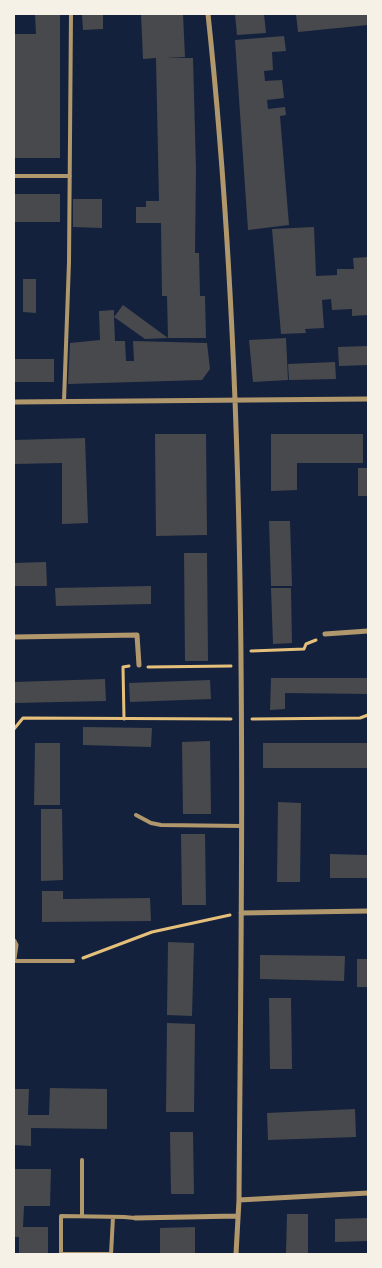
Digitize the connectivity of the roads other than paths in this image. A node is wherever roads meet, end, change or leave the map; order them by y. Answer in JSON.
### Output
{"nodes":[{"id":1,"x":71,"y":14,"type":"edge"},
{"id":2,"x":208,"y":14,"type":"edge"},
{"id":3,"x":14,"y":176,"type":"edge"},
{"id":4,"x":70,"y":176,"type":"junction"},
{"id":5,"x":235,"y":398,"type":"junction"},
{"id":6,"x":368,"y":399,"type":"edge"},
{"id":7,"x":14,"y":402,"type":"edge"},
{"id":8,"x":64,"y":402,"type":"junction"},
{"id":9,"x":368,"y":631,"type":"edge"},
{"id":10,"x":324,"y":634,"type":"road end"},
{"id":11,"x":14,"y":637,"type":"edge"},
{"id":12,"x":139,"y":665,"type":"road end"},
{"id":13,"x":136,"y":815,"type":"dead end"},
{"id":14,"x":242,"y":826,"type":"junction"},
{"id":15,"x":368,"y":911,"type":"edge"},
{"id":16,"x":241,"y":913,"type":"junction"},
{"id":17,"x":14,"y":941,"type":"edge"},
{"id":18,"x":14,"y":960,"type":"edge"},
{"id":19,"x":73,"y":962,"type":"road end"},
{"id":20,"x":82,"y":1160,"type":"dead end"},
{"id":21,"x":368,"y":1193,"type":"edge"},
{"id":22,"x":239,"y":1200,"type":"junction"},
{"id":23,"x":82,"y":1216,"type":"junction"},
{"id":24,"x":237,"y":1216,"type":"junction"},
{"id":25,"x":113,"y":1217,"type":"junction"},
{"id":26,"x":135,"y":1218,"type":"joint"},
{"id":27,"x":236,"y":1254,"type":"edge"}],
"edges":[{"from":1,"to":4,"type":"lane"},
{"from":2,"to":5,"type":"street"},
{"from":3,"to":4,"type":"lane"},
{"from":4,"to":8,"type":"lane"},
{"from":5,"to":6,"type":"street"},
{"from":5,"to":8,"type":"street"},
{"from":5,"to":14,"type":"street"},
{"from":7,"to":8,"type":"street"},
{"from":9,"to":10,"type":"street"},
{"from":11,"to":12,"type":"street"},
{"from":13,"to":14,"type":"lane"},
{"from":14,"to":16,"type":"street"},
{"from":15,"to":16,"type":"street"},
{"from":16,"to":22,"type":"street"},
{"from":17,"to":18,"type":"street"},
{"from":18,"to":19,"type":"lane"},
{"from":20,"to":23,"type":"lane"},
{"from":21,"to":22,"type":"street"},
{"from":22,"to":24,"type":"street"},
{"from":23,"to":25,"type":"lane"},
{"from":23,"to":25,"type":"lane"},
{"from":24,"to":26,"type":"street"},
{"from":24,"to":27,"type":"street"},
{"from":25,"to":26,"type":"lane"}]}
